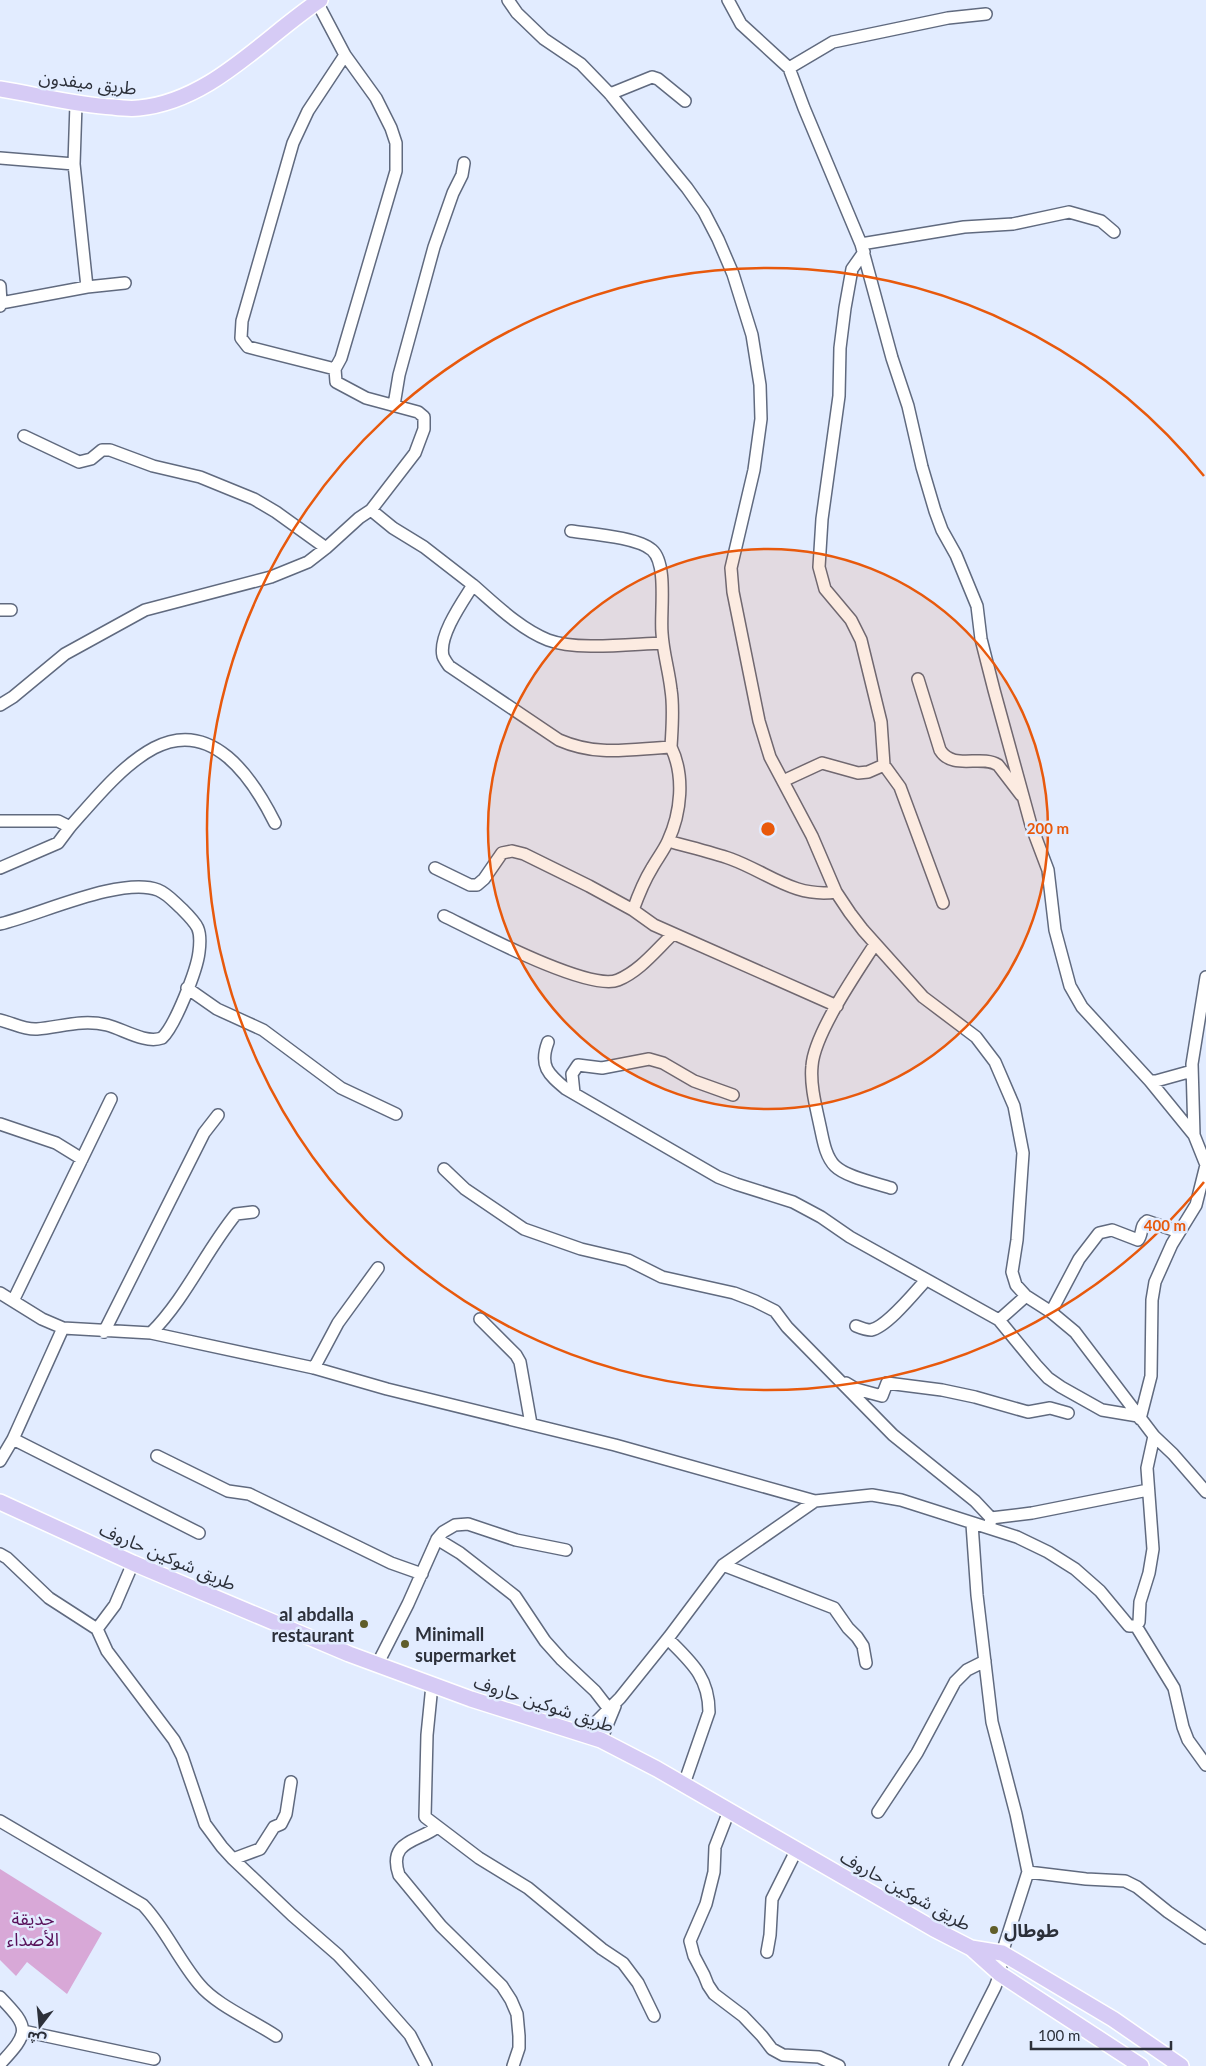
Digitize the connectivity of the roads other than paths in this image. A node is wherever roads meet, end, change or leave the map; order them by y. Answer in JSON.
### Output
{"nodes":[{"id":1,"x":508,"y":0,"type":"edge"},
{"id":2,"x":728,"y":0,"type":"edge"},
{"id":3,"x":318,"y":1,"type":"edge"},
{"id":4,"x":986,"y":14,"type":"dead end"},
{"id":5,"x":344,"y":55,"type":"junction"},
{"id":6,"x":789,"y":68,"type":"junction"},
{"id":7,"x":0,"y":89,"type":"edge"},
{"id":8,"x":610,"y":94,"type":"junction"},
{"id":9,"x":685,"y":101,"type":"dead end"},
{"id":10,"x":76,"y":104,"type":"junction"},
{"id":11,"x":0,"y":158,"type":"edge"},
{"id":12,"x":464,"y":163,"type":"dead end"},
{"id":13,"x":74,"y":164,"type":"junction"},
{"id":14,"x":1114,"y":232,"type":"dead end"},
{"id":15,"x":863,"y":248,"type":"junction"},
{"id":16,"x":125,"y":283,"type":"dead end"},
{"id":17,"x":0,"y":286,"type":"edge"},
{"id":18,"x":88,"y":287,"type":"junction"},
{"id":19,"x":0,"y":304,"type":"edge"},
{"id":20,"x":335,"y":370,"type":"junction"},
{"id":21,"x":394,"y":404,"type":"junction"},
{"id":22,"x":24,"y":436,"type":"dead end"},
{"id":23,"x":371,"y":510,"type":"junction"},
{"id":24,"x":571,"y":531,"type":"dead end"},
{"id":25,"x":326,"y":548,"type":"junction"},
{"id":26,"x":473,"y":585,"type":"junction"},
{"id":27,"x":663,"y":643,"type":"junction"},
{"id":28,"x":918,"y":679,"type":"dead end"},
{"id":29,"x":0,"y":705,"type":"edge"},
{"id":30,"x":671,"y":747,"type":"junction"},
{"id":31,"x":884,"y":765,"type":"junction"},
{"id":32,"x":783,"y":780,"type":"junction"},
{"id":33,"x":1024,"y":798,"type":"junction"},
{"id":34,"x":0,"y":821,"type":"edge"},
{"id":35,"x":275,"y":823,"type":"dead end"},
{"id":36,"x":70,"y":827,"type":"junction"},
{"id":37,"x":668,"y":841,"type":"junction"},
{"id":38,"x":0,"y":868,"type":"edge"},
{"id":39,"x":436,"y":868,"type":"dead end"},
{"id":40,"x":836,"y":892,"type":"junction"},
{"id":41,"x":943,"y":903,"type":"dead end"},
{"id":42,"x":633,"y":910,"type":"junction"},
{"id":43,"x":444,"y":916,"type":"dead end"},
{"id":44,"x":0,"y":924,"type":"edge"},
{"id":45,"x":673,"y":934,"type":"junction"},
{"id":46,"x":875,"y":944,"type":"junction"},
{"id":47,"x":1206,"y":977,"type":"edge"},
{"id":48,"x":187,"y":988,"type":"junction"},
{"id":49,"x":838,"y":1006,"type":"junction"},
{"id":50,"x":0,"y":1020,"type":"edge"},
{"id":51,"x":1202,"y":1028,"type":"edge"},
{"id":52,"x":548,"y":1042,"type":"dead end"},
{"id":53,"x":1192,"y":1071,"type":"junction"},
{"id":54,"x":1150,"y":1081,"type":"junction"},
{"id":55,"x":574,"y":1093,"type":"junction"},
{"id":56,"x":733,"y":1095,"type":"dead end"},
{"id":57,"x":111,"y":1099,"type":"dead end"},
{"id":58,"x":396,"y":1114,"type":"dead end"},
{"id":59,"x":218,"y":1115,"type":"dead end"},
{"id":60,"x":0,"y":1124,"type":"edge"},
{"id":61,"x":1194,"y":1135,"type":"junction"},
{"id":62,"x":82,"y":1159,"type":"junction"},
{"id":63,"x":444,"y":1169,"type":"dead end"},
{"id":64,"x":891,"y":1188,"type":"dead end"},
{"id":65,"x":253,"y":1212,"type":"dead end"},
{"id":66,"x":1179,"y":1232,"type":"junction"},
{"id":67,"x":378,"y":1268,"type":"dead end"},
{"id":68,"x":926,"y":1280,"type":"junction"},
{"id":69,"x":0,"y":1293,"type":"edge"},
{"id":70,"x":1026,"y":1296,"type":"junction"},
{"id":71,"x":13,"y":1301,"type":"junction"},
{"id":72,"x":1051,"y":1312,"type":"junction"},
{"id":73,"x":480,"y":1319,"type":"dead end"},
{"id":74,"x":999,"y":1320,"type":"junction"},
{"id":75,"x":856,"y":1326,"type":"dead end"},
{"id":76,"x":63,"y":1328,"type":"junction"},
{"id":77,"x":104,"y":1332,"type":"junction"},
{"id":78,"x":151,"y":1333,"type":"junction"},
{"id":79,"x":314,"y":1368,"type":"junction"},
{"id":80,"x":835,"y":1376,"type":"junction"},
{"id":81,"x":1068,"y":1413,"type":"dead end"},
{"id":82,"x":1139,"y":1417,"type":"junction"},
{"id":83,"x":531,"y":1424,"type":"junction"},
{"id":84,"x":1154,"y":1436,"type":"junction"},
{"id":85,"x":13,"y":1439,"type":"junction"},
{"id":86,"x":157,"y":1456,"type":"dead end"},
{"id":87,"x":0,"y":1461,"type":"edge"},
{"id":88,"x":1148,"y":1490,"type":"junction"},
{"id":89,"x":1206,"y":1492,"type":"edge"},
{"id":90,"x":815,"y":1501,"type":"junction"},
{"id":91,"x":0,"y":1502,"type":"edge"},
{"id":92,"x":990,"y":1523,"type":"junction"},
{"id":93,"x":972,"y":1524,"type":"junction"},
{"id":94,"x":199,"y":1533,"type":"dead end"},
{"id":95,"x":438,"y":1539,"type":"junction"},
{"id":96,"x":566,"y":1550,"type":"dead end"},
{"id":97,"x":0,"y":1554,"type":"edge"},
{"id":98,"x":133,"y":1562,"type":"junction"},
{"id":99,"x":723,"y":1566,"type":"junction"},
{"id":100,"x":422,"y":1574,"type":"junction"},
{"id":101,"x":1136,"y":1626,"type":"junction"},
{"id":102,"x":98,"y":1629,"type":"junction"},
{"id":103,"x":668,"y":1639,"type":"junction"},
{"id":104,"x":985,"y":1661,"type":"junction"},
{"id":105,"x":866,"y":1663,"type":"dead end"},
{"id":106,"x":377,"y":1665,"type":"junction"},
{"id":107,"x":432,"y":1686,"type":"junction"},
{"id":108,"x":611,"y":1710,"type":"junction"},
{"id":109,"x":582,"y":1733,"type":"junction"},
{"id":110,"x":601,"y":1740,"type":"junction"},
{"id":111,"x":1206,"y":1765,"type":"edge"},
{"id":112,"x":291,"y":1782,"type":"dead end"},
{"id":113,"x":684,"y":1784,"type":"junction"},
{"id":114,"x":730,"y":1811,"type":"junction"},
{"id":115,"x":878,"y":1812,"type":"dead end"},
{"id":116,"x":0,"y":1821,"type":"edge"},
{"id":117,"x":437,"y":1827,"type":"junction"},
{"id":118,"x":797,"y":1849,"type":"junction"},
{"id":119,"x":233,"y":1859,"type":"junction"},
{"id":120,"x":1028,"y":1872,"type":"junction"},
{"id":121,"x":1206,"y":1938,"type":"edge"},
{"id":122,"x":971,"y":1948,"type":"junction"},
{"id":123,"x":767,"y":1952,"type":"dead end"},
{"id":124,"x":1002,"y":1953,"type":"junction"},
{"id":125,"x":1000,"y":1974,"type":"junction"},
{"id":126,"x":0,"y":1997,"type":"edge"},
{"id":127,"x":654,"y":2016,"type":"dead end"},
{"id":128,"x":23,"y":2031,"type":"junction"},
{"id":129,"x":276,"y":2036,"type":"dead end"},
{"id":130,"x":154,"y":2059,"type":"dead end"},
{"id":131,"x":0,"y":2064,"type":"edge"},
{"id":132,"x":426,"y":2066,"type":"edge"},
{"id":133,"x":513,"y":2066,"type":"edge"},
{"id":134,"x":839,"y":2066,"type":"edge"},
{"id":135,"x":956,"y":2066,"type":"edge"},
{"id":136,"x":1141,"y":2066,"type":"edge"},
{"id":137,"x":1181,"y":2066,"type":"edge"}],
"edges":[{"from":1,"to":8,"type":"street"},
{"from":2,"to":6,"type":"street"},
{"from":3,"to":5,"type":"street"},
{"from":3,"to":10,"type":"main road","name":"طريق ميفدون"},
{"from":4,"to":6,"type":"street"},
{"from":5,"to":20,"type":"street"},
{"from":5,"to":20,"type":"street"},
{"from":6,"to":15,"type":"street"},
{"from":7,"to":10,"type":"main road","name":"طريق ميفدون"},
{"from":8,"to":9,"type":"street"},
{"from":8,"to":32,"type":"street"},
{"from":10,"to":13,"type":"street"},
{"from":11,"to":13,"type":"street"},
{"from":12,"to":21,"type":"street"},
{"from":13,"to":18,"type":"street"},
{"from":14,"to":15,"type":"street"},
{"from":15,"to":31,"type":"street"},
{"from":15,"to":33,"type":"street"},
{"from":16,"to":18,"type":"street"},
{"from":17,"to":19,"type":"street"},
{"from":18,"to":19,"type":"street"},
{"from":20,"to":21,"type":"street"},
{"from":21,"to":23,"type":"street"},
{"from":22,"to":25,"type":"street"},
{"from":23,"to":25,"type":"street"},
{"from":23,"to":26,"type":"street"},
{"from":24,"to":27,"type":"street"},
{"from":25,"to":29,"type":"street"},
{"from":26,"to":27,"type":"street"},
{"from":26,"to":30,"type":"street"},
{"from":27,"to":30,"type":"street"},
{"from":28,"to":33,"type":"street"},
{"from":30,"to":37,"type":"street"},
{"from":31,"to":32,"type":"street"},
{"from":31,"to":41,"type":"street"},
{"from":32,"to":40,"type":"street"},
{"from":33,"to":54,"type":"street"},
{"from":34,"to":36,"type":"street"},
{"from":35,"to":36,"type":"street"},
{"from":36,"to":38,"type":"street"},
{"from":37,"to":40,"type":"street"},
{"from":37,"to":42,"type":"street"},
{"from":39,"to":42,"type":"street"},
{"from":40,"to":46,"type":"street"},
{"from":42,"to":45,"type":"street"},
{"from":43,"to":45,"type":"street"},
{"from":44,"to":48,"type":"street"},
{"from":45,"to":49,"type":"street"},
{"from":46,"to":49,"type":"street"},
{"from":46,"to":70,"type":"street"},
{"from":47,"to":51,"type":"street"},
{"from":48,"to":50,"type":"street"},
{"from":48,"to":58,"type":"street"},
{"from":49,"to":64,"type":"street"},
{"from":51,"to":53,"type":"street"},
{"from":52,"to":55,"type":"street"},
{"from":53,"to":54,"type":"street"},
{"from":53,"to":61,"type":"street"},
{"from":54,"to":61,"type":"street"},
{"from":55,"to":56,"type":"street"},
{"from":55,"to":68,"type":"street"},
{"from":57,"to":62,"type":"street"},
{"from":59,"to":77,"type":"street"},
{"from":60,"to":62,"type":"street"},
{"from":61,"to":66,"type":"street"},
{"from":62,"to":71,"type":"street"},
{"from":63,"to":80,"type":"street"},
{"from":65,"to":78,"type":"street"},
{"from":66,"to":72,"type":"street"},
{"from":66,"to":82,"type":"street"},
{"from":67,"to":79,"type":"street"},
{"from":68,"to":74,"type":"street"},
{"from":68,"to":75,"type":"street"},
{"from":69,"to":71,"type":"street"},
{"from":70,"to":72,"type":"street"},
{"from":70,"to":74,"type":"street"},
{"from":71,"to":76,"type":"street"},
{"from":72,"to":82,"type":"street"},
{"from":73,"to":83,"type":"street"},
{"from":74,"to":82,"type":"street"},
{"from":76,"to":77,"type":"street"},
{"from":76,"to":85,"type":"street"},
{"from":77,"to":78,"type":"street"},
{"from":78,"to":79,"type":"street"},
{"from":79,"to":83,"type":"street"},
{"from":80,"to":81,"type":"street"},
{"from":80,"to":92,"type":"street"},
{"from":82,"to":84,"type":"street"},
{"from":83,"to":90,"type":"street"},
{"from":84,"to":88,"type":"street"},
{"from":84,"to":89,"type":"street"},
{"from":85,"to":87,"type":"street"},
{"from":85,"to":94,"type":"street"},
{"from":86,"to":100,"type":"street"},
{"from":88,"to":92,"type":"street"},
{"from":88,"to":101,"type":"street"},
{"from":90,"to":93,"type":"street"},
{"from":90,"to":99,"type":"street"},
{"from":91,"to":98,"type":"main road","name":"طريق شوكين حاروف"},
{"from":92,"to":93,"type":"street"},
{"from":92,"to":101,"type":"street"},
{"from":93,"to":104,"type":"street"},
{"from":95,"to":96,"type":"street"},
{"from":95,"to":100,"type":"street"},
{"from":95,"to":108,"type":"street"},
{"from":97,"to":102,"type":"street"},
{"from":98,"to":102,"type":"street"},
{"from":98,"to":106,"type":"main road","name":"طريق شوكين حاروف"},
{"from":99,"to":103,"type":"street"},
{"from":99,"to":105,"type":"street"},
{"from":100,"to":106,"type":"street"},
{"from":101,"to":111,"type":"street"},
{"from":102,"to":119,"type":"street"},
{"from":103,"to":108,"type":"street"},
{"from":103,"to":113,"type":"street"},
{"from":104,"to":115,"type":"street"},
{"from":104,"to":120,"type":"street"},
{"from":106,"to":107,"type":"main road","name":"طريق شوكين حاروف"},
{"from":107,"to":109,"type":"main road","name":"طريق شوكين حاروف"},
{"from":107,"to":117,"type":"street"},
{"from":108,"to":109,"type":"street"},
{"from":108,"to":110,"type":"street"},
{"from":109,"to":110,"type":"main road","name":"طريق شوكين حاروف"},
{"from":110,"to":113,"type":"main road","name":"طريق شوكين حاروف"},
{"from":112,"to":119,"type":"street"},
{"from":113,"to":114,"type":"main road","name":"طريق شوكين حاروف"},
{"from":114,"to":118,"type":"main road","name":"طريق شوكين حاروف"},
{"from":114,"to":134,"type":"street"},
{"from":116,"to":129,"type":"street"},
{"from":117,"to":127,"type":"street"},
{"from":117,"to":133,"type":"street"},
{"from":118,"to":122,"type":"main road","name":"طريق شوكين حاروف"},
{"from":118,"to":123,"type":"street"},
{"from":119,"to":132,"type":"street"},
{"from":120,"to":121,"type":"street"},
{"from":120,"to":124,"type":"street"},
{"from":122,"to":124,"type":"main road","name":"طريق شوكين حاروف"},
{"from":122,"to":125,"type":"main road","name":"طريق شوكين حاروف"},
{"from":124,"to":125,"type":"street"},
{"from":124,"to":137,"type":"main road","name":"طريق شوكين حاروف"},
{"from":125,"to":135,"type":"street"},
{"from":125,"to":136,"type":"main road","name":"طريق شوكين حاروف"},
{"from":126,"to":128,"type":"street"},
{"from":128,"to":130,"type":"street"},
{"from":128,"to":131,"type":"street"}]}
